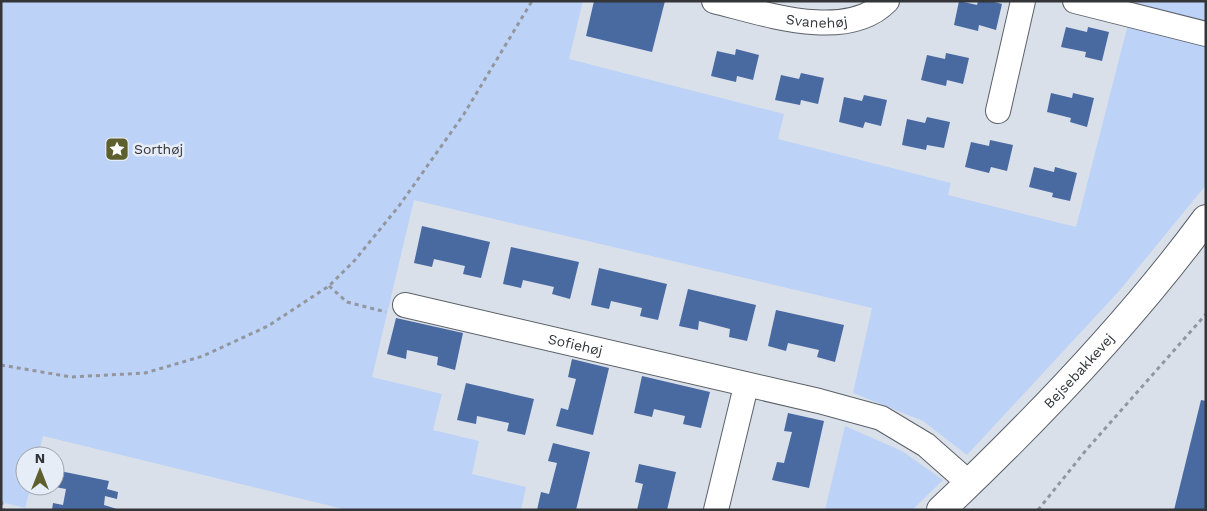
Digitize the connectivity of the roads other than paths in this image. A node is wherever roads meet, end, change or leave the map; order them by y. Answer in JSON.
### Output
{"nodes":[{"id":1,"x":714,"y":1,"type":"edge"},
{"id":2,"x":887,"y":1,"type":"edge"},
{"id":3,"x":1023,"y":1,"type":"edge"},
{"id":4,"x":1075,"y":1,"type":"edge"},
{"id":5,"x":1206,"y":34,"type":"edge"},
{"id":6,"x":998,"y":111,"type":"dead end"},
{"id":7,"x":1206,"y":219,"type":"edge"},
{"id":8,"x":405,"y":304,"type":"road end"},
{"id":9,"x":746,"y":386,"type":"junction"},
{"id":10,"x":969,"y":483,"type":"junction"},
{"id":11,"x":716,"y":510,"type":"edge"},
{"id":12,"x":941,"y":510,"type":"edge"}],
"edges":[{"from":1,"to":2,"type":"street","name":"Svanehøj"},
{"from":3,"to":6,"type":"street"},
{"from":4,"to":5,"type":"street"},
{"from":7,"to":10,"type":"street","name":"Bejsebakkevej"},
{"from":8,"to":9,"type":"street","name":"Sofiehøj"},
{"from":9,"to":10,"type":"street","name":"Sofiehøj"},
{"from":9,"to":11,"type":"street"},
{"from":10,"to":12,"type":"street","name":"Bejsebakkevej"}]}
